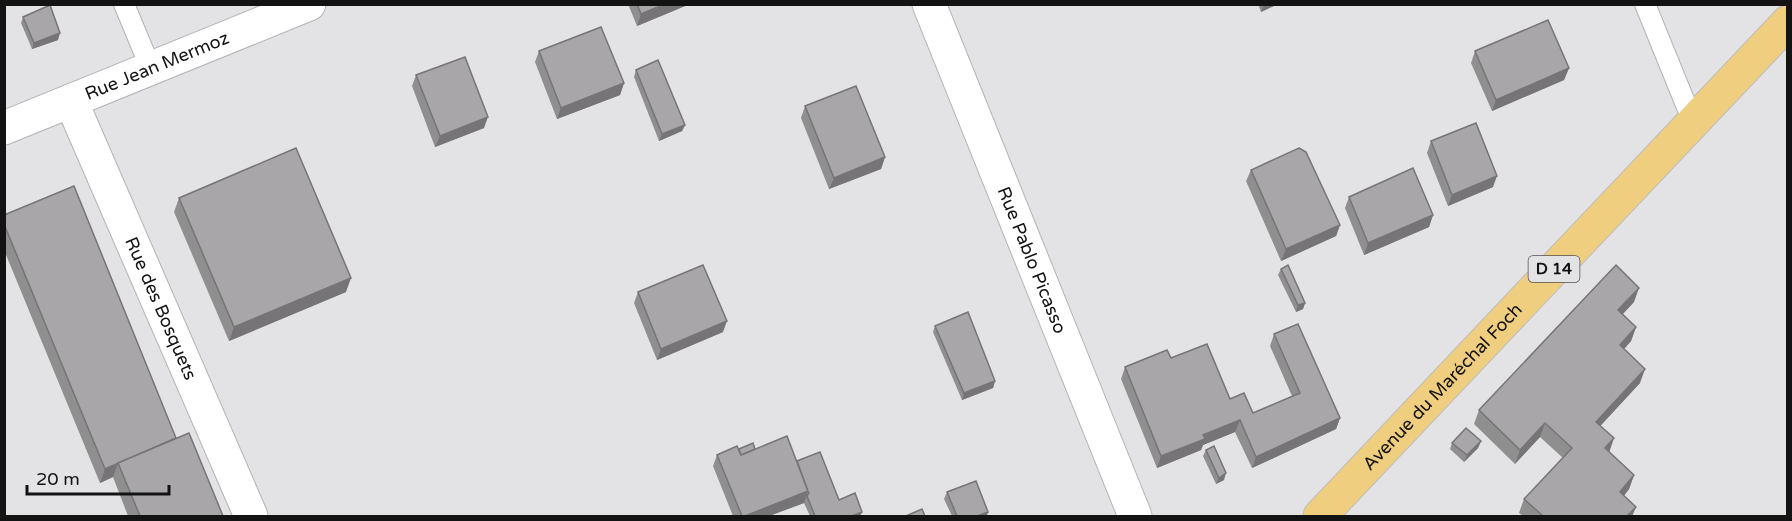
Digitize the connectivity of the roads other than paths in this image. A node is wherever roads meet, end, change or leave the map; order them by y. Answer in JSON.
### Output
{"nodes":[{"id":1,"x":124,"y":4,"type":"edge"},
{"id":2,"x":309,"y":4,"type":"edge"},
{"id":3,"x":929,"y":4,"type":"edge"},
{"id":4,"x":1645,"y":4,"type":"edge"},
{"id":5,"x":1788,"y":22,"type":"edge"},
{"id":6,"x":151,"y":69,"type":"junction"},
{"id":7,"x":71,"y":101,"type":"junction"},
{"id":8,"x":1693,"y":122,"type":"junction"},
{"id":9,"x":4,"y":129,"type":"edge"},
{"id":10,"x":251,"y":516,"type":"edge"},
{"id":11,"x":1135,"y":516,"type":"edge"},
{"id":12,"x":1320,"y":516,"type":"edge"}],
"edges":[{"from":1,"to":6,"type":"lane"},
{"from":2,"to":6,"type":"street","name":"Rue Jean Mermoz"},
{"from":3,"to":11,"type":"street","name":"Rue Pablo Picasso"},
{"from":4,"to":8,"type":"lane"},
{"from":5,"to":8,"type":"main road","name":"Avenue du Maréchal Foch","number":"D 14"},
{"from":6,"to":7,"type":"street","name":"Rue Jean Mermoz"},
{"from":7,"to":9,"type":"street","name":"Rue Jean Mermoz"},
{"from":7,"to":10,"type":"street","name":"Rue des Bosquets"},
{"from":8,"to":12,"type":"main road","name":"Avenue du Maréchal Foch","number":"D 14"}]}
